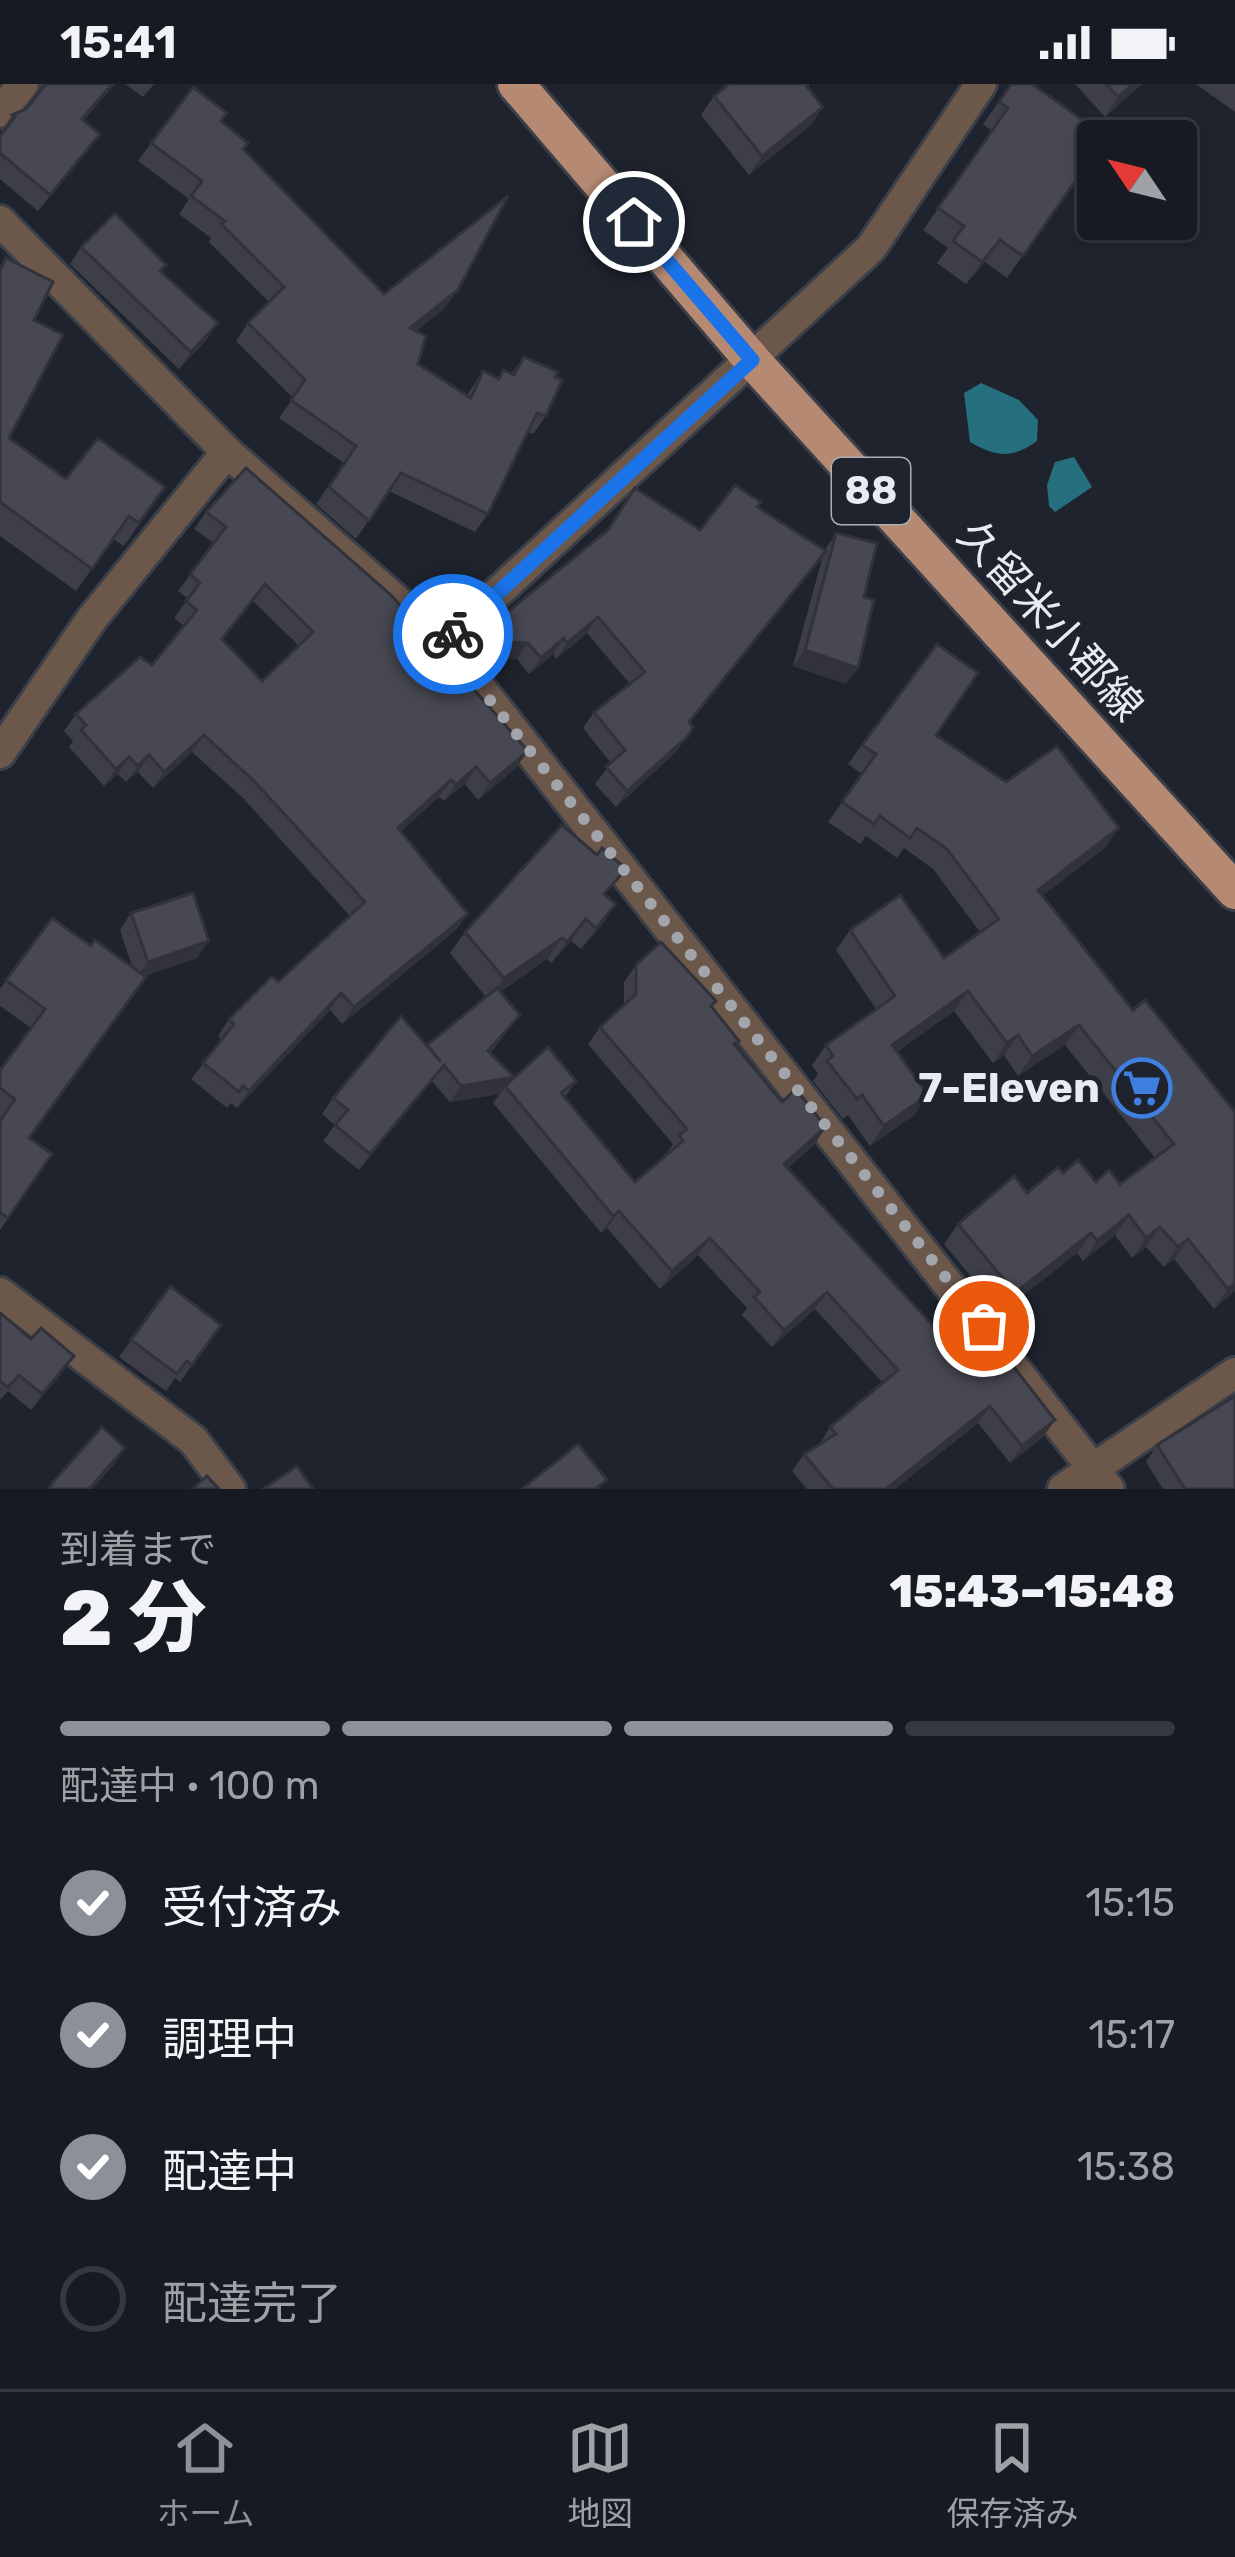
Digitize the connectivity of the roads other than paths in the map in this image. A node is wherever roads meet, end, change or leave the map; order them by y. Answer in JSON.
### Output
{"nodes":[{"id":1,"x":23,"y":84,"type":"edge"},
{"id":2,"x":516,"y":84,"type":"edge"},
{"id":3,"x":981,"y":84,"type":"edge"},
{"id":4,"x":0,"y":112,"type":"edge"},
{"id":5,"x":0,"y":221,"type":"edge"},
{"id":6,"x":752,"y":360,"type":"junction"},
{"id":7,"x":226,"y":452,"type":"junction"},
{"id":8,"x":444,"y":642,"type":"junction"},
{"id":9,"x":0,"y":753,"type":"edge"},
{"id":10,"x":1235,"y":891,"type":"edge"},
{"id":11,"x":0,"y":1293,"type":"edge"},
{"id":12,"x":1235,"y":1372,"type":"edge"},
{"id":13,"x":1100,"y":1478,"type":"edge"},
{"id":14,"x":230,"y":1489,"type":"edge"},
{"id":15,"x":1063,"y":1489,"type":"edge"}],
"edges":[{"from":1,"to":4,"type":"street"},
{"from":2,"to":6,"type":"main road","name":"久留米小郡線","number":"88"},
{"from":3,"to":6,"type":"street"},
{"from":5,"to":7,"type":"street"},
{"from":6,"to":8,"type":"street"},
{"from":6,"to":10,"type":"main road","name":"久留米小郡線","number":"88"},
{"from":7,"to":8,"type":"street"},
{"from":7,"to":9,"type":"street"},
{"from":8,"to":13,"type":"street"},
{"from":11,"to":14,"type":"street"},
{"from":12,"to":13,"type":"street"},
{"from":13,"to":15,"type":"street"}]}
